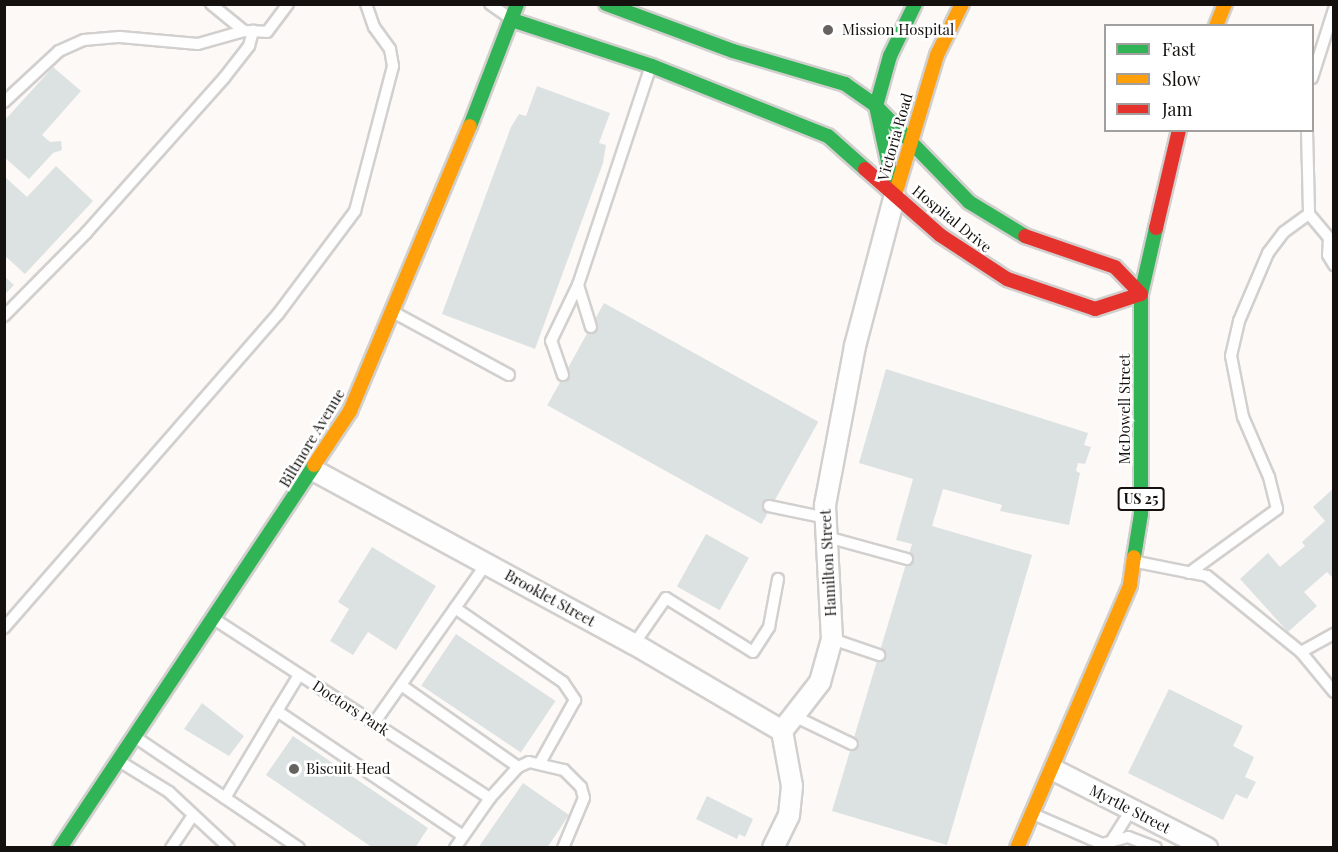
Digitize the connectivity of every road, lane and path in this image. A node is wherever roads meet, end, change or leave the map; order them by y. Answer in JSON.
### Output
{"nodes":[{"id":1,"x":211,"y":4,"type":"edge"},
{"id":2,"x":288,"y":4,"type":"edge"},
{"id":3,"x":366,"y":4,"type":"edge"},
{"id":4,"x":490,"y":4,"type":"edge"},
{"id":5,"x":517,"y":4,"type":"edge"},
{"id":6,"x":606,"y":4,"type":"edge"},
{"id":7,"x":915,"y":4,"type":"edge"},
{"id":8,"x":962,"y":4,"type":"edge"},
{"id":9,"x":1225,"y":4,"type":"edge"},
{"id":10,"x":1334,"y":9,"type":"edge"},
{"id":11,"x":512,"y":20,"type":"junction"},
{"id":12,"x":1217,"y":24,"type":"edge"},
{"id":13,"x":248,"y":31,"type":"junction"},
{"id":14,"x":651,"y":66,"type":"junction"},
{"id":15,"x":1314,"y":72,"type":"edge"},
{"id":16,"x":4,"y":102,"type":"edge"},
{"id":17,"x":876,"y":106,"type":"junction"},
{"id":18,"x":1179,"y":132,"type":"edge"},
{"id":19,"x":1307,"y":132,"type":"edge"},
{"id":20,"x":911,"y":142,"type":"junction"},
{"id":21,"x":895,"y":195,"type":"junction"},
{"id":22,"x":1309,"y":214,"type":"junction"},
{"id":23,"x":1331,"y":238,"type":"edge"},
{"id":24,"x":1334,"y":265,"type":"edge"},
{"id":25,"x":578,"y":285,"type":"junction"},
{"id":26,"x":1141,"y":294,"type":"junction"},
{"id":27,"x":393,"y":312,"type":"junction"},
{"id":28,"x":4,"y":316,"type":"edge"},
{"id":29,"x":591,"y":327,"type":"dead end"},
{"id":30,"x":509,"y":375,"type":"dead end"},
{"id":31,"x":563,"y":375,"type":"dead end"},
{"id":32,"x":315,"y":471,"type":"junction"},
{"id":33,"x":769,"y":506,"type":"dead end"},
{"id":34,"x":826,"y":527,"type":"junction"},
{"id":35,"x":907,"y":559,"type":"dead end"},
{"id":36,"x":1133,"y":562,"type":"junction"},
{"id":37,"x":486,"y":564,"type":"junction"},
{"id":38,"x":1189,"y":573,"type":"junction"},
{"id":39,"x":778,"y":579,"type":"dead end"},
{"id":40,"x":455,"y":608,"type":"junction"},
{"id":41,"x":213,"y":618,"type":"junction"},
{"id":42,"x":4,"y":628,"type":"edge"},
{"id":43,"x":1334,"y":634,"type":"edge"},
{"id":44,"x":832,"y":639,"type":"junction"},
{"id":45,"x":634,"y":644,"type":"junction"},
{"id":46,"x":1301,"y":652,"type":"junction"},
{"id":47,"x":879,"y":655,"type":"dead end"},
{"id":48,"x":299,"y":675,"type":"junction"},
{"id":49,"x":401,"y":685,"type":"junction"},
{"id":50,"x":1334,"y":692,"type":"edge"},
{"id":51,"x":277,"y":711,"type":"junction"},
{"id":52,"x":796,"y":717,"type":"junction"},
{"id":53,"x":374,"y":723,"type":"junction"},
{"id":54,"x":782,"y":731,"type":"junction"},
{"id":55,"x":135,"y":737,"type":"junction"},
{"id":56,"x":852,"y":744,"type":"dead end"},
{"id":57,"x":119,"y":760,"type":"junction"},
{"id":58,"x":541,"y":761,"type":"junction"},
{"id":59,"x":518,"y":767,"type":"junction"},
{"id":60,"x":1054,"y":770,"type":"junction"},
{"id":61,"x":225,"y":798,"type":"junction"},
{"id":62,"x":490,"y":798,"type":"junction"},
{"id":63,"x":1131,"y":810,"type":"junction"},
{"id":64,"x":1033,"y":813,"type":"junction"},
{"id":65,"x":192,"y":817,"type":"junction"},
{"id":66,"x":463,"y":836,"type":"junction"},
{"id":67,"x":1109,"y":845,"type":"edge"},
{"id":68,"x":60,"y":848,"type":"edge"},
{"id":69,"x":171,"y":848,"type":"edge"},
{"id":70,"x":229,"y":848,"type":"edge"},
{"id":71,"x":299,"y":848,"type":"edge"},
{"id":72,"x":455,"y":848,"type":"edge"},
{"id":73,"x":563,"y":848,"type":"edge"},
{"id":74,"x":773,"y":848,"type":"edge"},
{"id":75,"x":1017,"y":848,"type":"edge"},
{"id":76,"x":1156,"y":848,"type":"edge"},
{"id":77,"x":1207,"y":848,"type":"edge"}],
"edges":[{"from":1,"to":13,"type":"lane"},
{"from":2,"to":13,"type":"lane"},
{"from":3,"to":42,"type":"lane"},
{"from":4,"to":11,"type":"lane"},
{"from":5,"to":11,"type":"main road","name":"Biltmore Avenue"},
{"from":6,"to":17,"type":"main road","name":"Hospital Drive"},
{"from":7,"to":17,"type":"main road","name":"Victoria Road"},
{"from":8,"to":20,"type":"main road","name":"Victoria Road"},
{"from":9,"to":12,"type":"main road"},
{"from":10,"to":15,"type":"lane"},
{"from":11,"to":14,"type":"main road","name":"Hospital Drive"},
{"from":11,"to":27,"type":"main road","name":"Biltmore Avenue"},
{"from":13,"to":16,"type":"lane"},
{"from":13,"to":28,"type":"lane"},
{"from":14,"to":21,"type":"main road","name":"Hospital Drive"},
{"from":14,"to":25,"type":"lane"},
{"from":17,"to":20,"type":"main road","name":"Hospital Drive"},
{"from":17,"to":21,"type":"main road","name":"Victoria Road"},
{"from":18,"to":26,"type":"main road","name":"McDowell Street","number":"US 25"},
{"from":19,"to":22,"type":"lane"},
{"from":20,"to":21,"type":"main road","name":"Victoria Road"},
{"from":20,"to":26,"type":"main road","name":"Hospital Drive"},
{"from":21,"to":26,"type":"main road","name":"Hospital Drive"},
{"from":21,"to":34,"type":"street","name":"Hamilton Street"},
{"from":22,"to":23,"type":"lane"},
{"from":22,"to":38,"type":"lane"},
{"from":23,"to":24,"type":"lane"},
{"from":25,"to":29,"type":"lane"},
{"from":25,"to":31,"type":"lane"},
{"from":26,"to":36,"type":"main road","name":"McDowell Street","number":"US 25"},
{"from":27,"to":30,"type":"lane"},
{"from":27,"to":32,"type":"main road","name":"Biltmore Avenue"},
{"from":32,"to":37,"type":"street","name":"Brooklet Street"},
{"from":32,"to":41,"type":"main road","name":"Biltmore Avenue"},
{"from":33,"to":34,"type":"lane"},
{"from":34,"to":35,"type":"lane"},
{"from":34,"to":44,"type":"street","name":"Hamilton Street"},
{"from":36,"to":38,"type":"lane"},
{"from":36,"to":60,"type":"main road","name":"McDowell Street","number":"US 25"},
{"from":37,"to":40,"type":"lane"},
{"from":37,"to":45,"type":"street","name":"Brooklet Street"},
{"from":38,"to":46,"type":"lane"},
{"from":39,"to":45,"type":"lane"},
{"from":40,"to":49,"type":"lane"},
{"from":40,"to":58,"type":"lane"},
{"from":41,"to":48,"type":"lane","name":"Doctors Park"},
{"from":41,"to":55,"type":"main road","name":"Biltmore Avenue"},
{"from":43,"to":46,"type":"lane"},
{"from":44,"to":47,"type":"lane"},
{"from":44,"to":52,"type":"street","name":"Hamilton Street"},
{"from":45,"to":54,"type":"street","name":"Brooklet Street"},
{"from":46,"to":50,"type":"lane"},
{"from":48,"to":51,"type":"lane"},
{"from":48,"to":53,"type":"lane","name":"Doctors Park"},
{"from":49,"to":53,"type":"lane"},
{"from":49,"to":59,"type":"lane"},
{"from":51,"to":61,"type":"lane"},
{"from":51,"to":66,"type":"lane"},
{"from":52,"to":54,"type":"street","name":"Hamilton Street"},
{"from":52,"to":56,"type":"lane"},
{"from":53,"to":62,"type":"lane","name":"Doctors Park"},
{"from":54,"to":74,"type":"street"},
{"from":55,"to":57,"type":"main road","name":"Biltmore Avenue"},
{"from":55,"to":61,"type":"lane"},
{"from":57,"to":65,"type":"lane"},
{"from":57,"to":68,"type":"main road","name":"Biltmore Avenue"},
{"from":58,"to":59,"type":"lane"},
{"from":58,"to":73,"type":"lane"},
{"from":59,"to":62,"type":"lane"},
{"from":60,"to":63,"type":"street","name":"Myrtle Street"},
{"from":60,"to":64,"type":"main road","name":"McDowell Street","number":"US 25"},
{"from":61,"to":71,"type":"lane"},
{"from":62,"to":66,"type":"lane"},
{"from":63,"to":67,"type":"lane"},
{"from":63,"to":77,"type":"street","name":"Myrtle Street"},
{"from":64,"to":67,"type":"lane"},
{"from":64,"to":75,"type":"main road","name":"McDowell Street","number":"US 25"},
{"from":65,"to":69,"type":"lane"},
{"from":65,"to":70,"type":"lane"},
{"from":66,"to":72,"type":"lane"},
{"from":67,"to":76,"type":"lane"}]}
